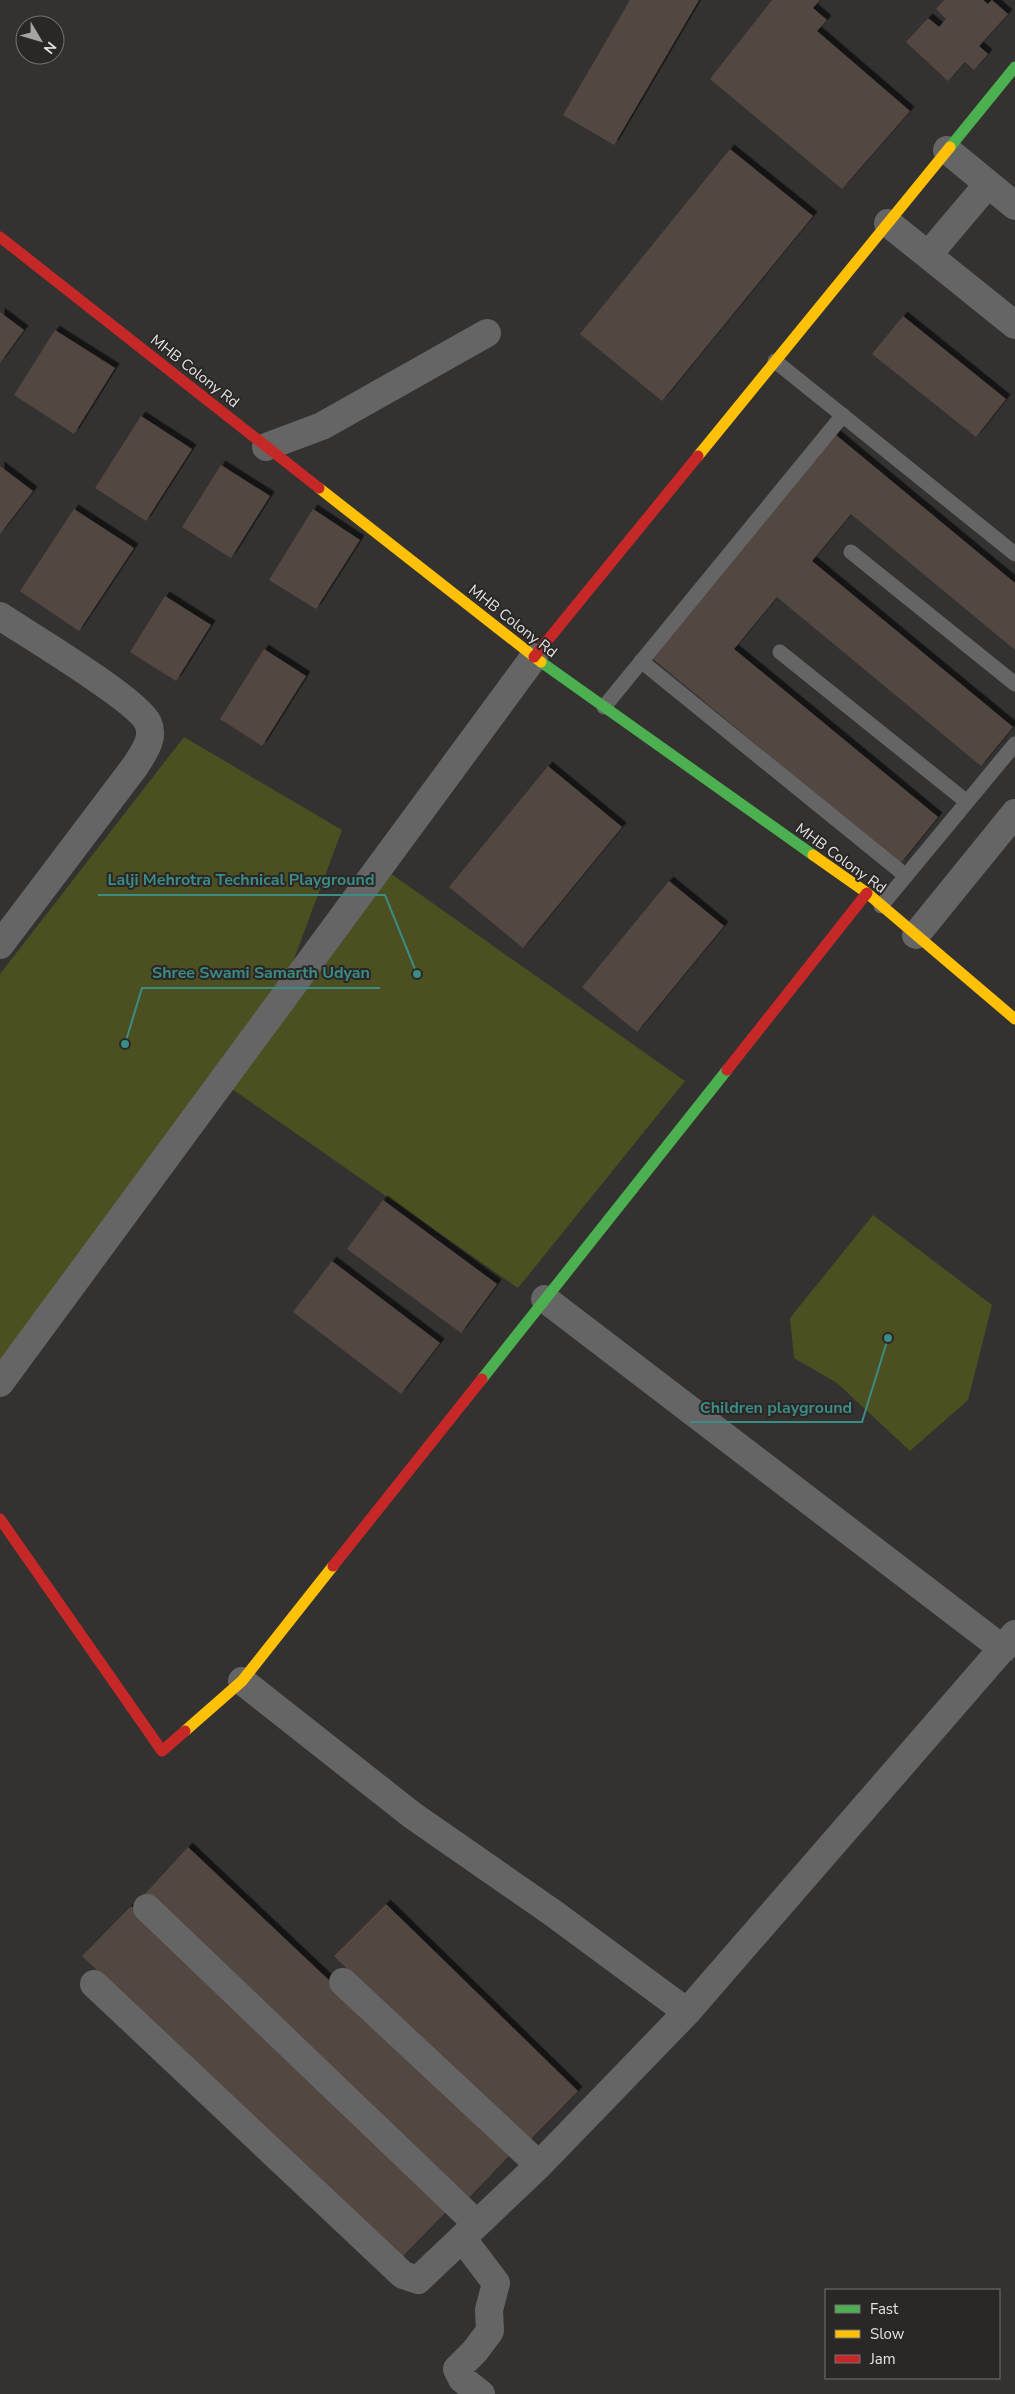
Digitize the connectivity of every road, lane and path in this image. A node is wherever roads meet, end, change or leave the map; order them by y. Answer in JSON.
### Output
{"nodes":[{"id":1,"x":1015,"y":67,"type":"edge"},
{"id":2,"x":947,"y":150,"type":"junction"},
{"id":3,"x":988,"y":184,"type":"junction"},
{"id":4,"x":1015,"y":206,"type":"edge"},
{"id":5,"x":888,"y":223,"type":"junction"},
{"id":6,"x":0,"y":237,"type":"edge"},
{"id":7,"x":928,"y":255,"type":"junction"},
{"id":8,"x":1015,"y":325,"type":"edge"},
{"id":9,"x":487,"y":333,"type":"dead end"},
{"id":10,"x":775,"y":361,"type":"junction"},
{"id":11,"x":843,"y":415,"type":"junction"},
{"id":12,"x":266,"y":446,"type":"junction"},
{"id":13,"x":851,"y":552,"type":"dead end"},
{"id":14,"x":1015,"y":554,"type":"edge"},
{"id":15,"x":0,"y":616,"type":"edge"},
{"id":16,"x":780,"y":652,"type":"dead end"},
{"id":17,"x":534,"y":657,"type":"junction"},
{"id":18,"x":641,"y":661,"type":"junction"},
{"id":19,"x":1015,"y":684,"type":"edge"},
{"id":20,"x":604,"y":707,"type":"junction"},
{"id":21,"x":1015,"y":744,"type":"edge"},
{"id":22,"x":967,"y":802,"type":"junction"},
{"id":23,"x":1015,"y":813,"type":"edge"},
{"id":24,"x":906,"y":876,"type":"junction"},
{"id":25,"x":867,"y":893,"type":"junction"},
{"id":26,"x":881,"y":906,"type":"junction"},
{"id":27,"x":916,"y":935,"type":"junction"},
{"id":28,"x":0,"y":945,"type":"edge"},
{"id":29,"x":1015,"y":1019,"type":"edge"},
{"id":30,"x":545,"y":1299,"type":"junction"},
{"id":31,"x":0,"y":1383,"type":"edge"},
{"id":32,"x":0,"y":1519,"type":"edge"},
{"id":33,"x":1009,"y":1641,"type":"edge"},
{"id":34,"x":242,"y":1681,"type":"junction"},
{"id":35,"x":148,"y":1908,"type":"dead end"},
{"id":36,"x":343,"y":1982,"type":"dead end"},
{"id":37,"x":94,"y":1984,"type":"dead end"},
{"id":38,"x":687,"y":2012,"type":"junction"},
{"id":39,"x":539,"y":2165,"type":"junction"},
{"id":40,"x":470,"y":2231,"type":"junction"},
{"id":41,"x":482,"y":2394,"type":"edge"}],
"edges":[{"from":1,"to":2,"type":"street"},
{"from":2,"to":3,"type":"street"},
{"from":2,"to":5,"type":"street"},
{"from":3,"to":4,"type":"street"},
{"from":3,"to":7,"type":"street"},
{"from":5,"to":7,"type":"street"},
{"from":5,"to":10,"type":"street"},
{"from":6,"to":12,"type":"street","name":"MHB Colony Rd"},
{"from":7,"to":8,"type":"street"},
{"from":9,"to":12,"type":"street"},
{"from":10,"to":11,"type":"lane"},
{"from":10,"to":17,"type":"street"},
{"from":11,"to":14,"type":"lane"},
{"from":11,"to":18,"type":"lane"},
{"from":12,"to":17,"type":"street","name":"MHB Colony Rd"},
{"from":13,"to":19,"type":"lane"},
{"from":15,"to":28,"type":"street"},
{"from":16,"to":22,"type":"lane"},
{"from":17,"to":20,"type":"street","name":"MHB Colony Rd"},
{"from":17,"to":31,"type":"street"},
{"from":18,"to":20,"type":"lane"},
{"from":18,"to":24,"type":"lane"},
{"from":20,"to":25,"type":"street","name":"MHB Colony Rd"},
{"from":21,"to":22,"type":"lane"},
{"from":22,"to":24,"type":"lane"},
{"from":23,"to":27,"type":"street"},
{"from":24,"to":26,"type":"lane"},
{"from":25,"to":26,"type":"street","name":"MHB Colony Rd"},
{"from":25,"to":30,"type":"street"},
{"from":26,"to":27,"type":"street","name":"MHB Colony Rd"},
{"from":27,"to":29,"type":"street","name":"MHB Colony Rd"},
{"from":30,"to":33,"type":"street"},
{"from":30,"to":34,"type":"street"},
{"from":32,"to":34,"type":"street"},
{"from":33,"to":38,"type":"street"},
{"from":34,"to":38,"type":"street"},
{"from":35,"to":40,"type":"street"},
{"from":36,"to":39,"type":"street"},
{"from":37,"to":40,"type":"street"},
{"from":38,"to":39,"type":"street"},
{"from":39,"to":40,"type":"street"},
{"from":40,"to":41,"type":"street"}]}
